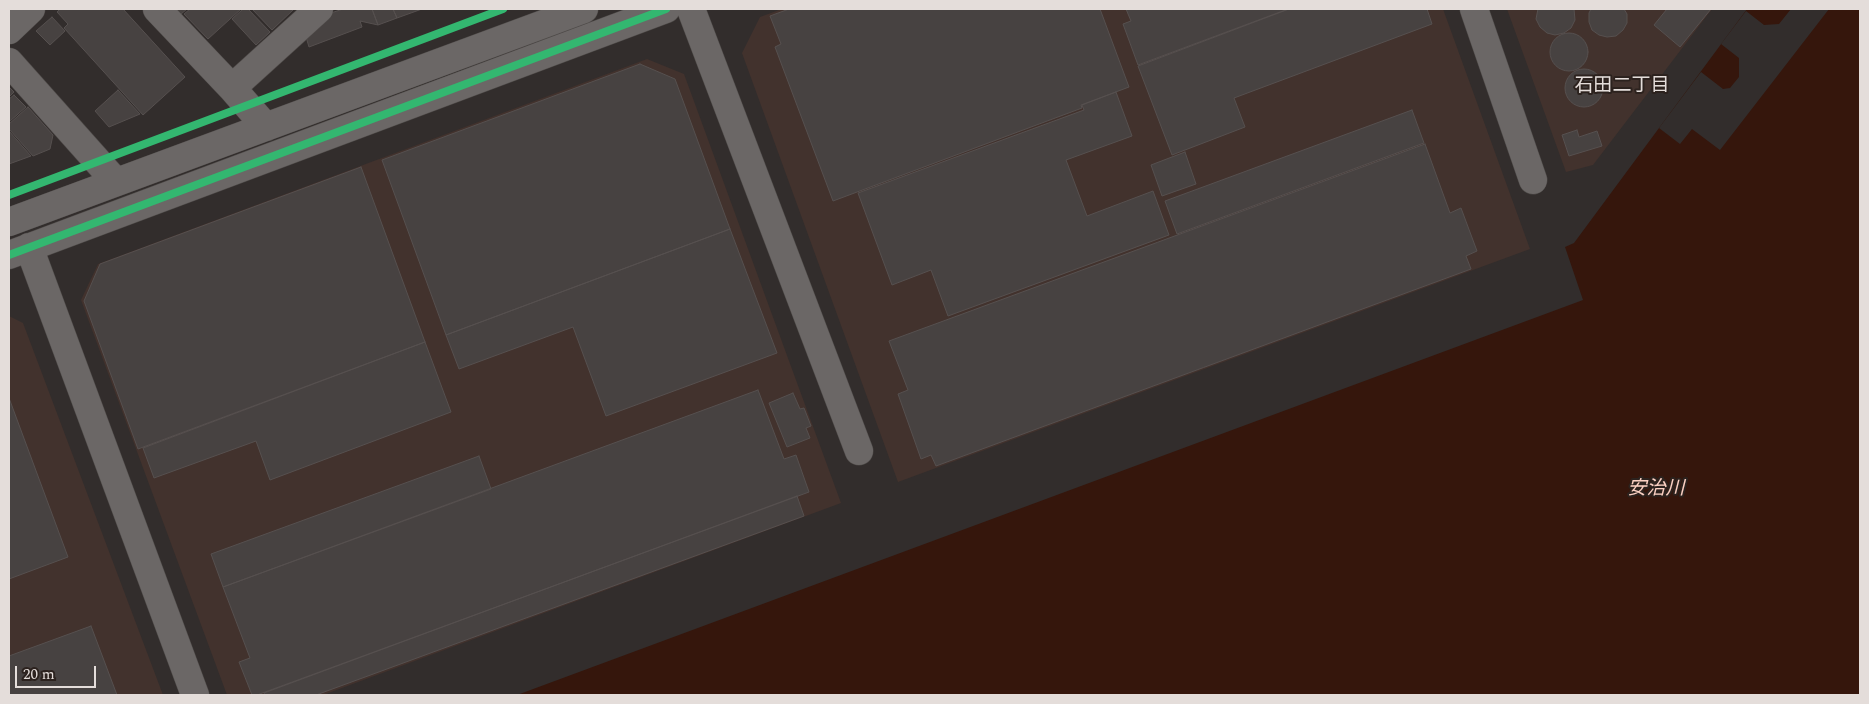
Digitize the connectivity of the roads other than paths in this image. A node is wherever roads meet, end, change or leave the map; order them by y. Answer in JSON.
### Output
{"nodes":[{"id":1,"x":31,"y":9,"type":"edge"},
{"id":2,"x":157,"y":9,"type":"edge"},
{"id":3,"x":319,"y":9,"type":"edge"},
{"id":4,"x":584,"y":9,"type":"edge"},
{"id":5,"x":666,"y":9,"type":"edge"},
{"id":6,"x":691,"y":9,"type":"edge"},
{"id":7,"x":1474,"y":9,"type":"edge"},
{"id":8,"x":9,"y":30,"type":"edge"},
{"id":9,"x":9,"y":62,"type":"edge"},
{"id":10,"x":232,"y":88,"type":"junction"},
{"id":11,"x":266,"y":127,"type":"junction"},
{"id":12,"x":1533,"y":180,"type":"dead end"},
{"id":13,"x":116,"y":182,"type":"junction"},
{"id":14,"x":9,"y":222,"type":"edge"},
{"id":15,"x":19,"y":251,"type":"edge"},
{"id":16,"x":859,"y":452,"type":"dead end"},
{"id":17,"x":195,"y":695,"type":"edge"}],
"edges":[{"from":1,"to":8,"type":"street"},
{"from":2,"to":10,"type":"street"},
{"from":3,"to":10,"type":"street"},
{"from":4,"to":11,"type":"street"},
{"from":5,"to":15,"type":"street"},
{"from":6,"to":16,"type":"street"},
{"from":7,"to":12,"type":"street"},
{"from":9,"to":13,"type":"street"},
{"from":10,"to":11,"type":"street"},
{"from":11,"to":13,"type":"street"},
{"from":13,"to":14,"type":"street"},
{"from":15,"to":17,"type":"street"}]}
